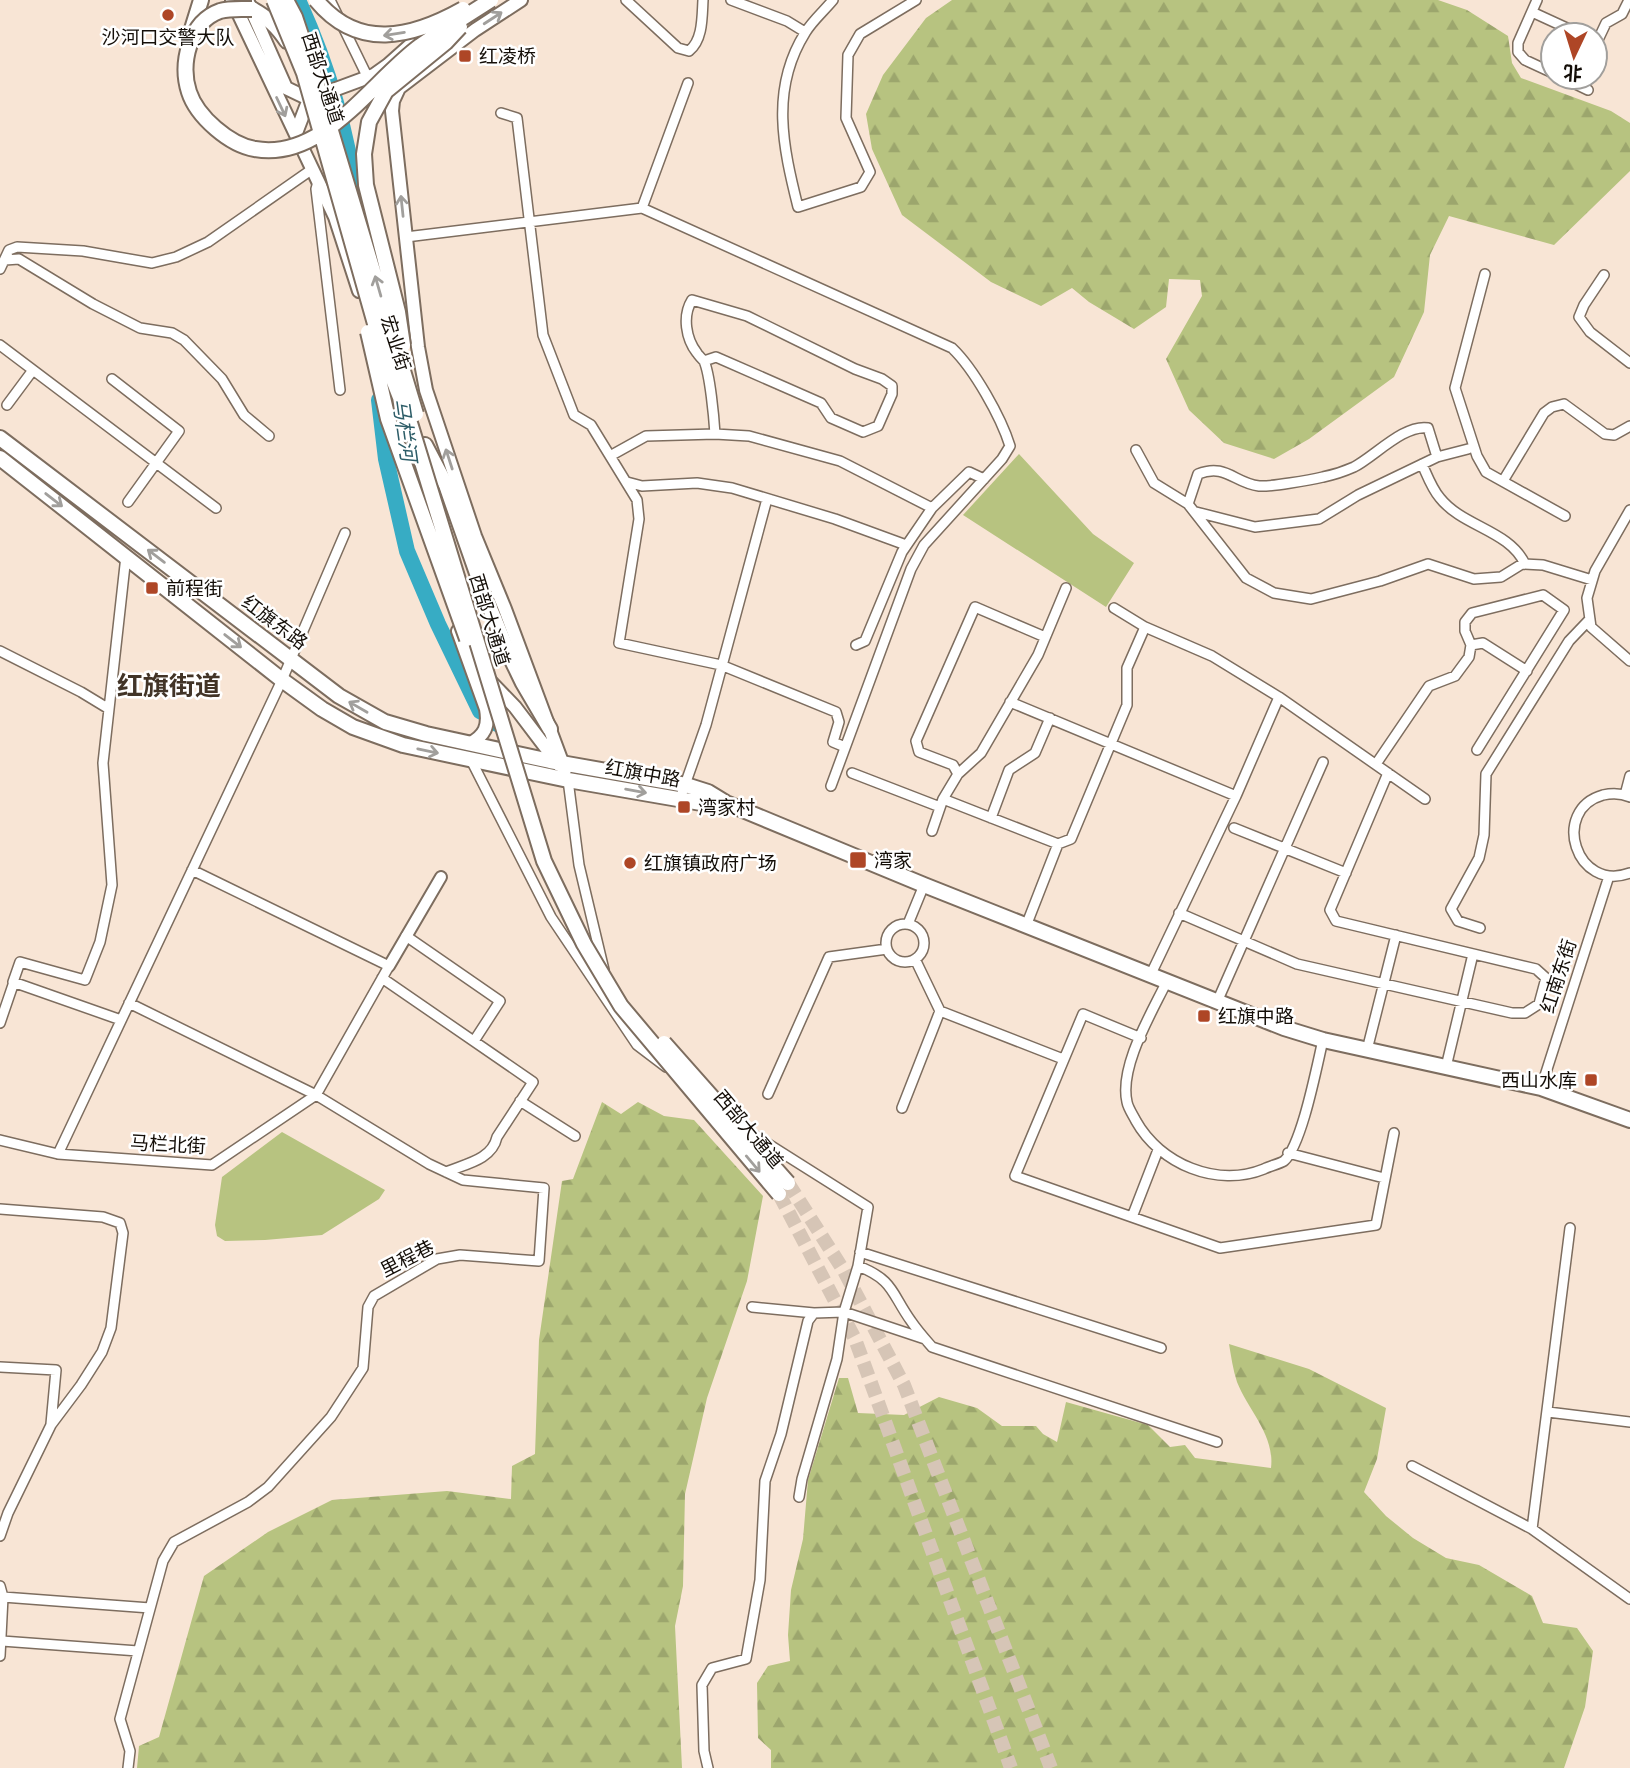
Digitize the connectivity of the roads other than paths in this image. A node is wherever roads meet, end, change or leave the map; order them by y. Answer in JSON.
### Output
{"nodes":[{"id":1,"x":201,"y":0,"type":"edge"},
{"id":2,"x":232,"y":0,"type":"edge"},
{"id":3,"x":247,"y":0,"type":"edge"},
{"id":4,"x":274,"y":0,"type":"edge"},
{"id":5,"x":286,"y":0,"type":"edge"},
{"id":6,"x":316,"y":0,"type":"edge"},
{"id":7,"x":330,"y":0,"type":"edge"},
{"id":8,"x":491,"y":0,"type":"edge"},
{"id":9,"x":521,"y":0,"type":"edge"},
{"id":10,"x":626,"y":0,"type":"edge"},
{"id":11,"x":703,"y":0,"type":"edge"},
{"id":12,"x":731,"y":0,"type":"edge"},
{"id":13,"x":833,"y":0,"type":"edge"},
{"id":14,"x":916,"y":0,"type":"edge"},
{"id":15,"x":1537,"y":0,"type":"edge"},
{"id":16,"x":1629,"y":0,"type":"edge"},
{"id":17,"x":473,"y":4,"type":"edge"},
{"id":18,"x":1532,"y":12,"type":"junction"},
{"id":19,"x":1552,"y":21,"type":"edge"},
{"id":20,"x":1609,"y":21,"type":"edge"},
{"id":21,"x":805,"y":32,"type":"junction"},
{"id":22,"x":187,"y":49,"type":"junction"},
{"id":23,"x":300,"y":63,"type":"junction"},
{"id":24,"x":1539,"y":66,"type":"edge"},
{"id":25,"x":368,"y":78,"type":"junction"},
{"id":26,"x":688,"y":83,"type":"dead end"},
{"id":27,"x":309,"y":99,"type":"junction"},
{"id":28,"x":392,"y":111,"type":"junction"},
{"id":29,"x":501,"y":113,"type":"dead end"},
{"id":30,"x":296,"y":133,"type":"junction"},
{"id":31,"x":317,"y":181,"type":"junction"},
{"id":32,"x":642,"y":208,"type":"junction"},
{"id":33,"x":531,"y":222,"type":"junction"},
{"id":34,"x":405,"y":237,"type":"junction"},
{"id":35,"x":353,"y":247,"type":"junction"},
{"id":36,"x":3,"y":265,"type":"edge"},
{"id":37,"x":1485,"y":274,"type":"dead end"},
{"id":38,"x":1604,"y":275,"type":"dead end"},
{"id":39,"x":0,"y":345,"type":"edge"},
{"id":40,"x":418,"y":346,"type":"junction"},
{"id":41,"x":378,"y":347,"type":"junction"},
{"id":42,"x":704,"y":361,"type":"junction"},
{"id":43,"x":1630,"y":363,"type":"edge"},
{"id":44,"x":33,"y":370,"type":"junction"},
{"id":45,"x":112,"y":379,"type":"dead end"},
{"id":46,"x":340,"y":390,"type":"dead end"},
{"id":47,"x":7,"y":405,"type":"dead end"},
{"id":48,"x":413,"y":405,"type":"junction"},
{"id":49,"x":1630,"y":426,"type":"edge"},
{"id":50,"x":715,"y":433,"type":"junction"},
{"id":51,"x":268,"y":436,"type":"dead end"},
{"id":52,"x":0,"y":438,"type":"edge"},
{"id":53,"x":425,"y":445,"type":"junction"},
{"id":54,"x":1468,"y":449,"type":"dead end"},
{"id":55,"x":1136,"y":450,"type":"dead end"},
{"id":56,"x":610,"y":456,"type":"junction"},
{"id":57,"x":1437,"y":457,"type":"junction"},
{"id":58,"x":0,"y":458,"type":"edge"},
{"id":59,"x":157,"y":462,"type":"junction"},
{"id":60,"x":1422,"y":464,"type":"junction"},
{"id":61,"x":984,"y":479,"type":"junction"},
{"id":62,"x":1503,"y":481,"type":"junction"},
{"id":63,"x":626,"y":482,"type":"junction"},
{"id":64,"x":767,"y":499,"type":"junction"},
{"id":65,"x":128,"y":502,"type":"dead end"},
{"id":66,"x":1188,"y":505,"type":"junction"},
{"id":67,"x":216,"y":508,"type":"dead end"},
{"id":68,"x":932,"y":508,"type":"junction"},
{"id":69,"x":1630,"y":510,"type":"edge"},
{"id":70,"x":1196,"y":512,"type":"junction"},
{"id":71,"x":1564,"y":516,"type":"dead end"},
{"id":72,"x":345,"y":533,"type":"dead end"},
{"id":73,"x":906,"y":545,"type":"junction"},
{"id":74,"x":126,"y":556,"type":"junction"},
{"id":75,"x":1525,"y":564,"type":"junction"},
{"id":76,"x":1592,"y":580,"type":"junction"},
{"id":77,"x":1066,"y":588,"type":"dead end"},
{"id":78,"x":1114,"y":608,"type":"dead end"},
{"id":79,"x":1590,"y":619,"type":"junction"},
{"id":80,"x":1145,"y":627,"type":"junction"},
{"id":81,"x":1045,"y":637,"type":"junction"},
{"id":82,"x":856,"y":645,"type":"dead end"},
{"id":83,"x":1471,"y":645,"type":"junction"},
{"id":84,"x":0,"y":651,"type":"edge"},
{"id":85,"x":291,"y":659,"type":"junction"},
{"id":86,"x":469,"y":660,"type":"junction"},
{"id":87,"x":1630,"y":661,"type":"edge"},
{"id":88,"x":721,"y":665,"type":"junction"},
{"id":89,"x":1527,"y":671,"type":"junction"},
{"id":90,"x":481,"y":672,"type":"junction"},
{"id":91,"x":282,"y":680,"type":"junction"},
{"id":92,"x":1279,"y":696,"type":"junction"},
{"id":93,"x":1010,"y":702,"type":"junction"},
{"id":94,"x":109,"y":709,"type":"junction"},
{"id":95,"x":1050,"y":718,"type":"junction"},
{"id":96,"x":550,"y":729,"type":"junction"},
{"id":97,"x":469,"y":744,"type":"junction"},
{"id":98,"x":1111,"y":744,"type":"junction"},
{"id":99,"x":845,"y":747,"type":"junction"},
{"id":100,"x":1477,"y":750,"type":"dead end"},
{"id":101,"x":475,"y":761,"type":"junction"},
{"id":102,"x":1323,"y":762,"type":"dead end"},
{"id":103,"x":1376,"y":764,"type":"junction"},
{"id":104,"x":559,"y":769,"type":"junction"},
{"id":105,"x":852,"y":773,"type":"dead end"},
{"id":106,"x":1388,"y":773,"type":"junction"},
{"id":107,"x":958,"y":774,"type":"junction"},
{"id":108,"x":1630,"y":776,"type":"edge"},
{"id":109,"x":831,"y":786,"type":"dead end"},
{"id":110,"x":683,"y":792,"type":"junction"},
{"id":111,"x":1236,"y":796,"type":"junction"},
{"id":112,"x":1628,"y":796,"type":"edge"},
{"id":113,"x":1425,"y":799,"type":"dead end"},
{"id":114,"x":942,"y":803,"type":"junction"},
{"id":115,"x":991,"y":818,"type":"junction"},
{"id":116,"x":1234,"y":828,"type":"dead end"},
{"id":117,"x":932,"y":831,"type":"dead end"},
{"id":118,"x":1058,"y":844,"type":"junction"},
{"id":119,"x":1286,"y":849,"type":"junction"},
{"id":120,"x":192,"y":870,"type":"junction"},
{"id":121,"x":1346,"y":873,"type":"junction"},
{"id":122,"x":1630,"y":873,"type":"edge"},
{"id":123,"x":1608,"y":876,"type":"junction"},
{"id":124,"x":441,"y":877,"type":"dead end"},
{"id":125,"x":924,"y":885,"type":"junction"},
{"id":126,"x":1179,"y":913,"type":"junction"},
{"id":127,"x":908,"y":924,"type":"junction"},
{"id":128,"x":1026,"y":926,"type":"junction"},
{"id":129,"x":1480,"y":928,"type":"dead end"},
{"id":130,"x":1395,"y":935,"type":"junction"},
{"id":131,"x":406,"y":936,"type":"junction"},
{"id":132,"x":1246,"y":942,"type":"junction"},
{"id":133,"x":887,"y":950,"type":"junction"},
{"id":134,"x":1473,"y":954,"type":"junction"},
{"id":135,"x":915,"y":959,"type":"junction"},
{"id":136,"x":389,"y":966,"type":"junction"},
{"id":137,"x":1150,"y":976,"type":"junction"},
{"id":138,"x":382,"y":978,"type":"junction"},
{"id":139,"x":14,"y":982,"type":"junction"},
{"id":140,"x":1166,"y":983,"type":"junction"},
{"id":141,"x":1383,"y":984,"type":"junction"},
{"id":142,"x":1461,"y":1001,"type":"junction"},
{"id":143,"x":1217,"y":1002,"type":"junction"},
{"id":144,"x":129,"y":1003,"type":"junction"},
{"id":145,"x":613,"y":1009,"type":"junction"},
{"id":146,"x":940,"y":1011,"type":"junction"},
{"id":147,"x":121,"y":1020,"type":"junction"},
{"id":148,"x":0,"y":1023,"type":"edge"},
{"id":149,"x":1141,"y":1038,"type":"junction"},
{"id":150,"x":1323,"y":1040,"type":"junction"},
{"id":151,"x":474,"y":1041,"type":"junction"},
{"id":152,"x":1367,"y":1050,"type":"junction"},
{"id":153,"x":1063,"y":1059,"type":"junction"},
{"id":154,"x":1446,"y":1067,"type":"junction"},
{"id":155,"x":1541,"y":1088,"type":"junction"},
{"id":156,"x":768,"y":1094,"type":"dead end"},
{"id":157,"x":316,"y":1095,"type":"junction"},
{"id":158,"x":520,"y":1101,"type":"junction"},
{"id":159,"x":902,"y":1108,"type":"dead end"},
{"id":160,"x":1630,"y":1120,"type":"edge"},
{"id":161,"x":1394,"y":1133,"type":"dead end"},
{"id":162,"x":575,"y":1136,"type":"dead end"},
{"id":163,"x":0,"y":1140,"type":"edge"},
{"id":164,"x":1158,"y":1150,"type":"junction"},
{"id":165,"x":1288,"y":1153,"type":"junction"},
{"id":166,"x":58,"y":1154,"type":"junction"},
{"id":167,"x":446,"y":1172,"type":"junction"},
{"id":168,"x":1384,"y":1178,"type":"junction"},
{"id":169,"x":0,"y":1209,"type":"edge"},
{"id":170,"x":1132,"y":1217,"type":"junction"},
{"id":171,"x":1570,"y":1228,"type":"dead end"},
{"id":172,"x":860,"y":1252,"type":"junction"},
{"id":173,"x":858,"y":1266,"type":"junction"},
{"id":174,"x":752,"y":1307,"type":"dead end"},
{"id":175,"x":844,"y":1312,"type":"junction"},
{"id":176,"x":814,"y":1313,"type":"junction"},
{"id":177,"x":925,"y":1339,"type":"junction"},
{"id":178,"x":1161,"y":1348,"type":"dead end"},
{"id":179,"x":0,"y":1367,"type":"edge"},
{"id":180,"x":1548,"y":1412,"type":"junction"},
{"id":181,"x":1630,"y":1422,"type":"edge"},
{"id":182,"x":51,"y":1424,"type":"junction"},
{"id":183,"x":1217,"y":1442,"type":"dead end"},
{"id":184,"x":1412,"y":1466,"type":"dead end"},
{"id":185,"x":799,"y":1497,"type":"dead end"},
{"id":186,"x":1532,"y":1529,"type":"junction"},
{"id":187,"x":0,"y":1536,"type":"edge"},
{"id":188,"x":0,"y":1586,"type":"edge"},
{"id":189,"x":4,"y":1597,"type":"junction"},
{"id":190,"x":1630,"y":1599,"type":"edge"},
{"id":191,"x":150,"y":1608,"type":"junction"},
{"id":192,"x":2,"y":1641,"type":"junction"},
{"id":193,"x":138,"y":1651,"type":"junction"},
{"id":194,"x":0,"y":1656,"type":"edge"},
{"id":195,"x":128,"y":1768,"type":"edge"},
{"id":196,"x":708,"y":1768,"type":"edge"}],
"edges":[{"from":1,"to":22,"type":"main road","bridge":true},
{"from":2,"to":30,"type":"main road","name":"宏业街","one_way":true},
{"from":3,"to":27,"type":"main road"},
{"from":4,"to":23,"type":"main road","name":"西部大通道","bridge":true},
{"from":48,"to":5,"type":"main road","name":"西部大通道","one_way":true,"bridge":true},
{"from":17,"to":6,"type":"main road","one_way":true,"bridge":true},
{"from":7,"to":25,"type":"street"},
{"from":8,"to":17,"type":"main road","bridge":true},
{"from":28,"to":9,"type":"main road","name":"宏业街","one_way":true},
{"from":10,"to":11,"type":"street"},
{"from":12,"to":21,"type":"street"},
{"from":13,"to":21,"type":"street"},
{"from":14,"to":21,"type":"street"},
{"from":15,"to":18,"type":"street"},
{"from":16,"to":20,"type":"street"},
{"from":17,"to":22,"type":"main road","bridge":true},
{"from":17,"to":25,"type":"main road"},
{"from":17,"to":48,"type":"main road","bridge":true},
{"from":18,"to":19,"type":"street"},
{"from":18,"to":24,"type":"street"},
{"from":22,"to":23,"type":"main road","bridge":true},
{"from":23,"to":35,"type":"main road","name":"西部大通道","bridge":true},
{"from":25,"to":27,"type":"main road"},
{"from":25,"to":28,"type":"main road"},
{"from":26,"to":32,"type":"street"},
{"from":27,"to":30,"type":"main road"},
{"from":34,"to":28,"type":"main road","name":"宏业街","one_way":true},
{"from":29,"to":33,"type":"street"},
{"from":30,"to":31,"type":"main road","name":"宏业街"},
{"from":31,"to":36,"type":"street"},
{"from":31,"to":41,"type":"main road","name":"宏业街","bridge":true},
{"from":31,"to":46,"type":"street"},
{"from":32,"to":33,"type":"street"},
{"from":32,"to":61,"type":"street"},
{"from":33,"to":34,"type":"street"},
{"from":33,"to":56,"type":"street"},
{"from":34,"to":40,"type":"main road","name":"宏业街"},
{"from":35,"to":53,"type":"main road","name":"西部大通道","one_way":true,"bridge":true},
{"from":35,"to":90,"type":"main road","bridge":true},
{"from":36,"to":51,"type":"street"},
{"from":37,"to":62,"type":"street"},
{"from":38,"to":43,"type":"street"},
{"from":39,"to":44,"type":"street"},
{"from":40,"to":41,"type":"main road"},
{"from":96,"to":40,"type":"main road","name":"宏业街","one_way":true},
{"from":41,"to":86,"type":"main road","name":"宏业街"},
{"from":42,"to":42,"type":"street"},
{"from":42,"to":50,"type":"street"},
{"from":44,"to":47,"type":"street"},
{"from":44,"to":59,"type":"street"},
{"from":45,"to":59,"type":"street"},
{"from":48,"to":53,"type":"main road","name":"西部大通道"},
{"from":49,"to":62,"type":"street"},
{"from":50,"to":56,"type":"street"},
{"from":50,"to":68,"type":"street"},
{"from":85,"to":52,"type":"main road","name":"红旗东路","one_way":true},
{"from":53,"to":96,"type":"main road"},
{"from":54,"to":57,"type":"street"},
{"from":55,"to":66,"type":"street"},
{"from":56,"to":63,"type":"street"},
{"from":57,"to":60,"type":"street"},
{"from":57,"to":66,"type":"street"},
{"from":58,"to":74,"type":"main road","name":"红旗东路","one_way":true},
{"from":59,"to":65,"type":"street"},
{"from":59,"to":67,"type":"street"},
{"from":60,"to":70,"type":"street"},
{"from":60,"to":75,"type":"street"},
{"from":61,"to":68,"type":"street"},
{"from":61,"to":99,"type":"street"},
{"from":62,"to":71,"type":"street"},
{"from":63,"to":64,"type":"street"},
{"from":63,"to":88,"type":"street"},
{"from":64,"to":73,"type":"street"},
{"from":64,"to":88,"type":"street"},
{"from":66,"to":70,"type":"street"},
{"from":68,"to":73,"type":"street"},
{"from":69,"to":76,"type":"street"},
{"from":70,"to":75,"type":"street"},
{"from":72,"to":85,"type":"street"},
{"from":73,"to":82,"type":"street"},
{"from":74,"to":91,"type":"main road","name":"红旗东路","one_way":true},
{"from":74,"to":94,"type":"street"},
{"from":75,"to":76,"type":"street"},
{"from":76,"to":79,"type":"street"},
{"from":77,"to":81,"type":"street"},
{"from":78,"to":80,"type":"street"},
{"from":79,"to":87,"type":"street"},
{"from":79,"to":129,"type":"street"},
{"from":80,"to":92,"type":"street"},
{"from":80,"to":98,"type":"street"},
{"from":81,"to":93,"type":"street"},
{"from":81,"to":107,"type":"street"},
{"from":83,"to":89,"type":"street"},
{"from":83,"to":89,"type":"street"},
{"from":83,"to":103,"type":"street"},
{"from":84,"to":94,"type":"street"},
{"from":85,"to":91,"type":"street"},
{"from":97,"to":85,"type":"main road","name":"红旗东路","one_way":true},
{"from":86,"to":90,"type":"main road"},
{"from":86,"to":97,"type":"main road","name":"宏业街"},
{"from":88,"to":99,"type":"street"},
{"from":88,"to":110,"type":"street"},
{"from":89,"to":100,"type":"street"},
{"from":90,"to":104,"type":"main road","bridge":true},
{"from":91,"to":101,"type":"main road","name":"红旗东路","one_way":true},
{"from":91,"to":120,"type":"street"},
{"from":92,"to":103,"type":"street"},
{"from":92,"to":111,"type":"street"},
{"from":93,"to":95,"type":"street"},
{"from":93,"to":107,"type":"street"},
{"from":94,"to":139,"type":"street"},
{"from":95,"to":98,"type":"street"},
{"from":95,"to":115,"type":"street"},
{"from":96,"to":104,"type":"main road","name":"宏业街"},
{"from":97,"to":104,"type":"main road","name":"红旗东路"},
{"from":98,"to":111,"type":"street"},
{"from":98,"to":118,"type":"street"},
{"from":99,"to":109,"type":"street"},
{"from":101,"to":104,"type":"main road","name":"红旗东路"},
{"from":101,"to":145,"type":"street"},
{"from":102,"to":119,"type":"street"},
{"from":103,"to":106,"type":"street"},
{"from":104,"to":110,"type":"main road","name":"红旗中路"},
{"from":104,"to":145,"type":"street"},
{"from":105,"to":114,"type":"street"},
{"from":106,"to":113,"type":"street"},
{"from":106,"to":121,"type":"street"},
{"from":107,"to":114,"type":"street"},
{"from":108,"to":112,"type":"street"},
{"from":110,"to":125,"type":"main road","name":"红旗中路"},
{"from":111,"to":126,"type":"street"},
{"from":112,"to":123,"type":"street"},
{"from":114,"to":115,"type":"street"},
{"from":114,"to":117,"type":"street"},
{"from":115,"to":118,"type":"street"},
{"from":116,"to":119,"type":"street"},
{"from":118,"to":128,"type":"street"},
{"from":119,"to":121,"type":"street"},
{"from":119,"to":132,"type":"street"},
{"from":120,"to":136,"type":"street"},
{"from":120,"to":144,"type":"street"},
{"from":121,"to":130,"type":"street"},
{"from":122,"to":123,"type":"street"},
{"from":123,"to":155,"type":"street","name":"红南东街"},
{"from":124,"to":131,"type":"street"},
{"from":125,"to":127,"type":"street"},
{"from":125,"to":128,"type":"main road","name":"红旗中路"},
{"from":126,"to":132,"type":"street"},
{"from":126,"to":137,"type":"street"},
{"from":127,"to":133,"type":"street"},
{"from":127,"to":135,"type":"street"},
{"from":128,"to":137,"type":"main road","name":"红旗中路"},
{"from":130,"to":134,"type":"street"},
{"from":130,"to":141,"type":"street"},
{"from":131,"to":136,"type":"street"},
{"from":131,"to":151,"type":"street"},
{"from":132,"to":141,"type":"street"},
{"from":132,"to":143,"type":"street"},
{"from":133,"to":135,"type":"street"},
{"from":133,"to":156,"type":"street"},
{"from":134,"to":142,"type":"street"},
{"from":134,"to":142,"type":"street"},
{"from":135,"to":146,"type":"street"},
{"from":136,"to":138,"type":"street"},
{"from":137,"to":140,"type":"main road","name":"红旗中路"},
{"from":138,"to":151,"type":"street"},
{"from":138,"to":157,"type":"street"},
{"from":139,"to":147,"type":"street"},
{"from":139,"to":148,"type":"street"},
{"from":140,"to":143,"type":"main road","name":"红旗中路"},
{"from":140,"to":149,"type":"street"},
{"from":141,"to":142,"type":"street"},
{"from":141,"to":152,"type":"street"},
{"from":142,"to":154,"type":"street"},
{"from":143,"to":150,"type":"main road","name":"红旗中路"},
{"from":144,"to":147,"type":"street"},
{"from":144,"to":157,"type":"street","name":"里程巷"},
{"from":145,"to":172,"type":"street"},
{"from":146,"to":153,"type":"street"},
{"from":146,"to":159,"type":"street"},
{"from":147,"to":166,"type":"street"},
{"from":149,"to":153,"type":"street"},
{"from":149,"to":164,"type":"street"},
{"from":150,"to":152,"type":"main road","name":"红旗中路"},
{"from":150,"to":165,"type":"street"},
{"from":151,"to":158,"type":"street"},
{"from":152,"to":154,"type":"main road","name":"红旗中路"},
{"from":153,"to":170,"type":"street"},
{"from":154,"to":155,"type":"main road","name":"红旗中路"},
{"from":155,"to":160,"type":"main road","name":"红旗中路"},
{"from":157,"to":166,"type":"street","name":"马栏北街"},
{"from":157,"to":167,"type":"street","name":"里程巷"},
{"from":158,"to":162,"type":"street"},
{"from":158,"to":167,"type":"street"},
{"from":161,"to":168,"type":"street"},
{"from":163,"to":166,"type":"street","name":"马栏北街"},
{"from":164,"to":165,"type":"street"},
{"from":164,"to":170,"type":"street"},
{"from":165,"to":168,"type":"street"},
{"from":167,"to":191,"type":"street","name":"里程巷"},
{"from":168,"to":170,"type":"street"},
{"from":169,"to":182,"type":"street"},
{"from":171,"to":180,"type":"street"},
{"from":172,"to":173,"type":"street"},
{"from":172,"to":178,"type":"street"},
{"from":173,"to":175,"type":"street"},
{"from":173,"to":177,"type":"street"},
{"from":174,"to":176,"type":"street"},
{"from":175,"to":176,"type":"street"},
{"from":175,"to":177,"type":"street"},
{"from":175,"to":185,"type":"street"},
{"from":176,"to":196,"type":"street"},
{"from":177,"to":183,"type":"street"},
{"from":179,"to":182,"type":"street"},
{"from":180,"to":181,"type":"street"},
{"from":180,"to":186,"type":"street"},
{"from":182,"to":187,"type":"street"},
{"from":184,"to":186,"type":"street"},
{"from":186,"to":190,"type":"street"},
{"from":188,"to":189,"type":"street"},
{"from":189,"to":191,"type":"street"},
{"from":189,"to":192,"type":"street"},
{"from":191,"to":193,"type":"street","name":"里程巷"},
{"from":192,"to":193,"type":"street"},
{"from":192,"to":194,"type":"street"},
{"from":193,"to":195,"type":"street","name":"里程巷"}]}
